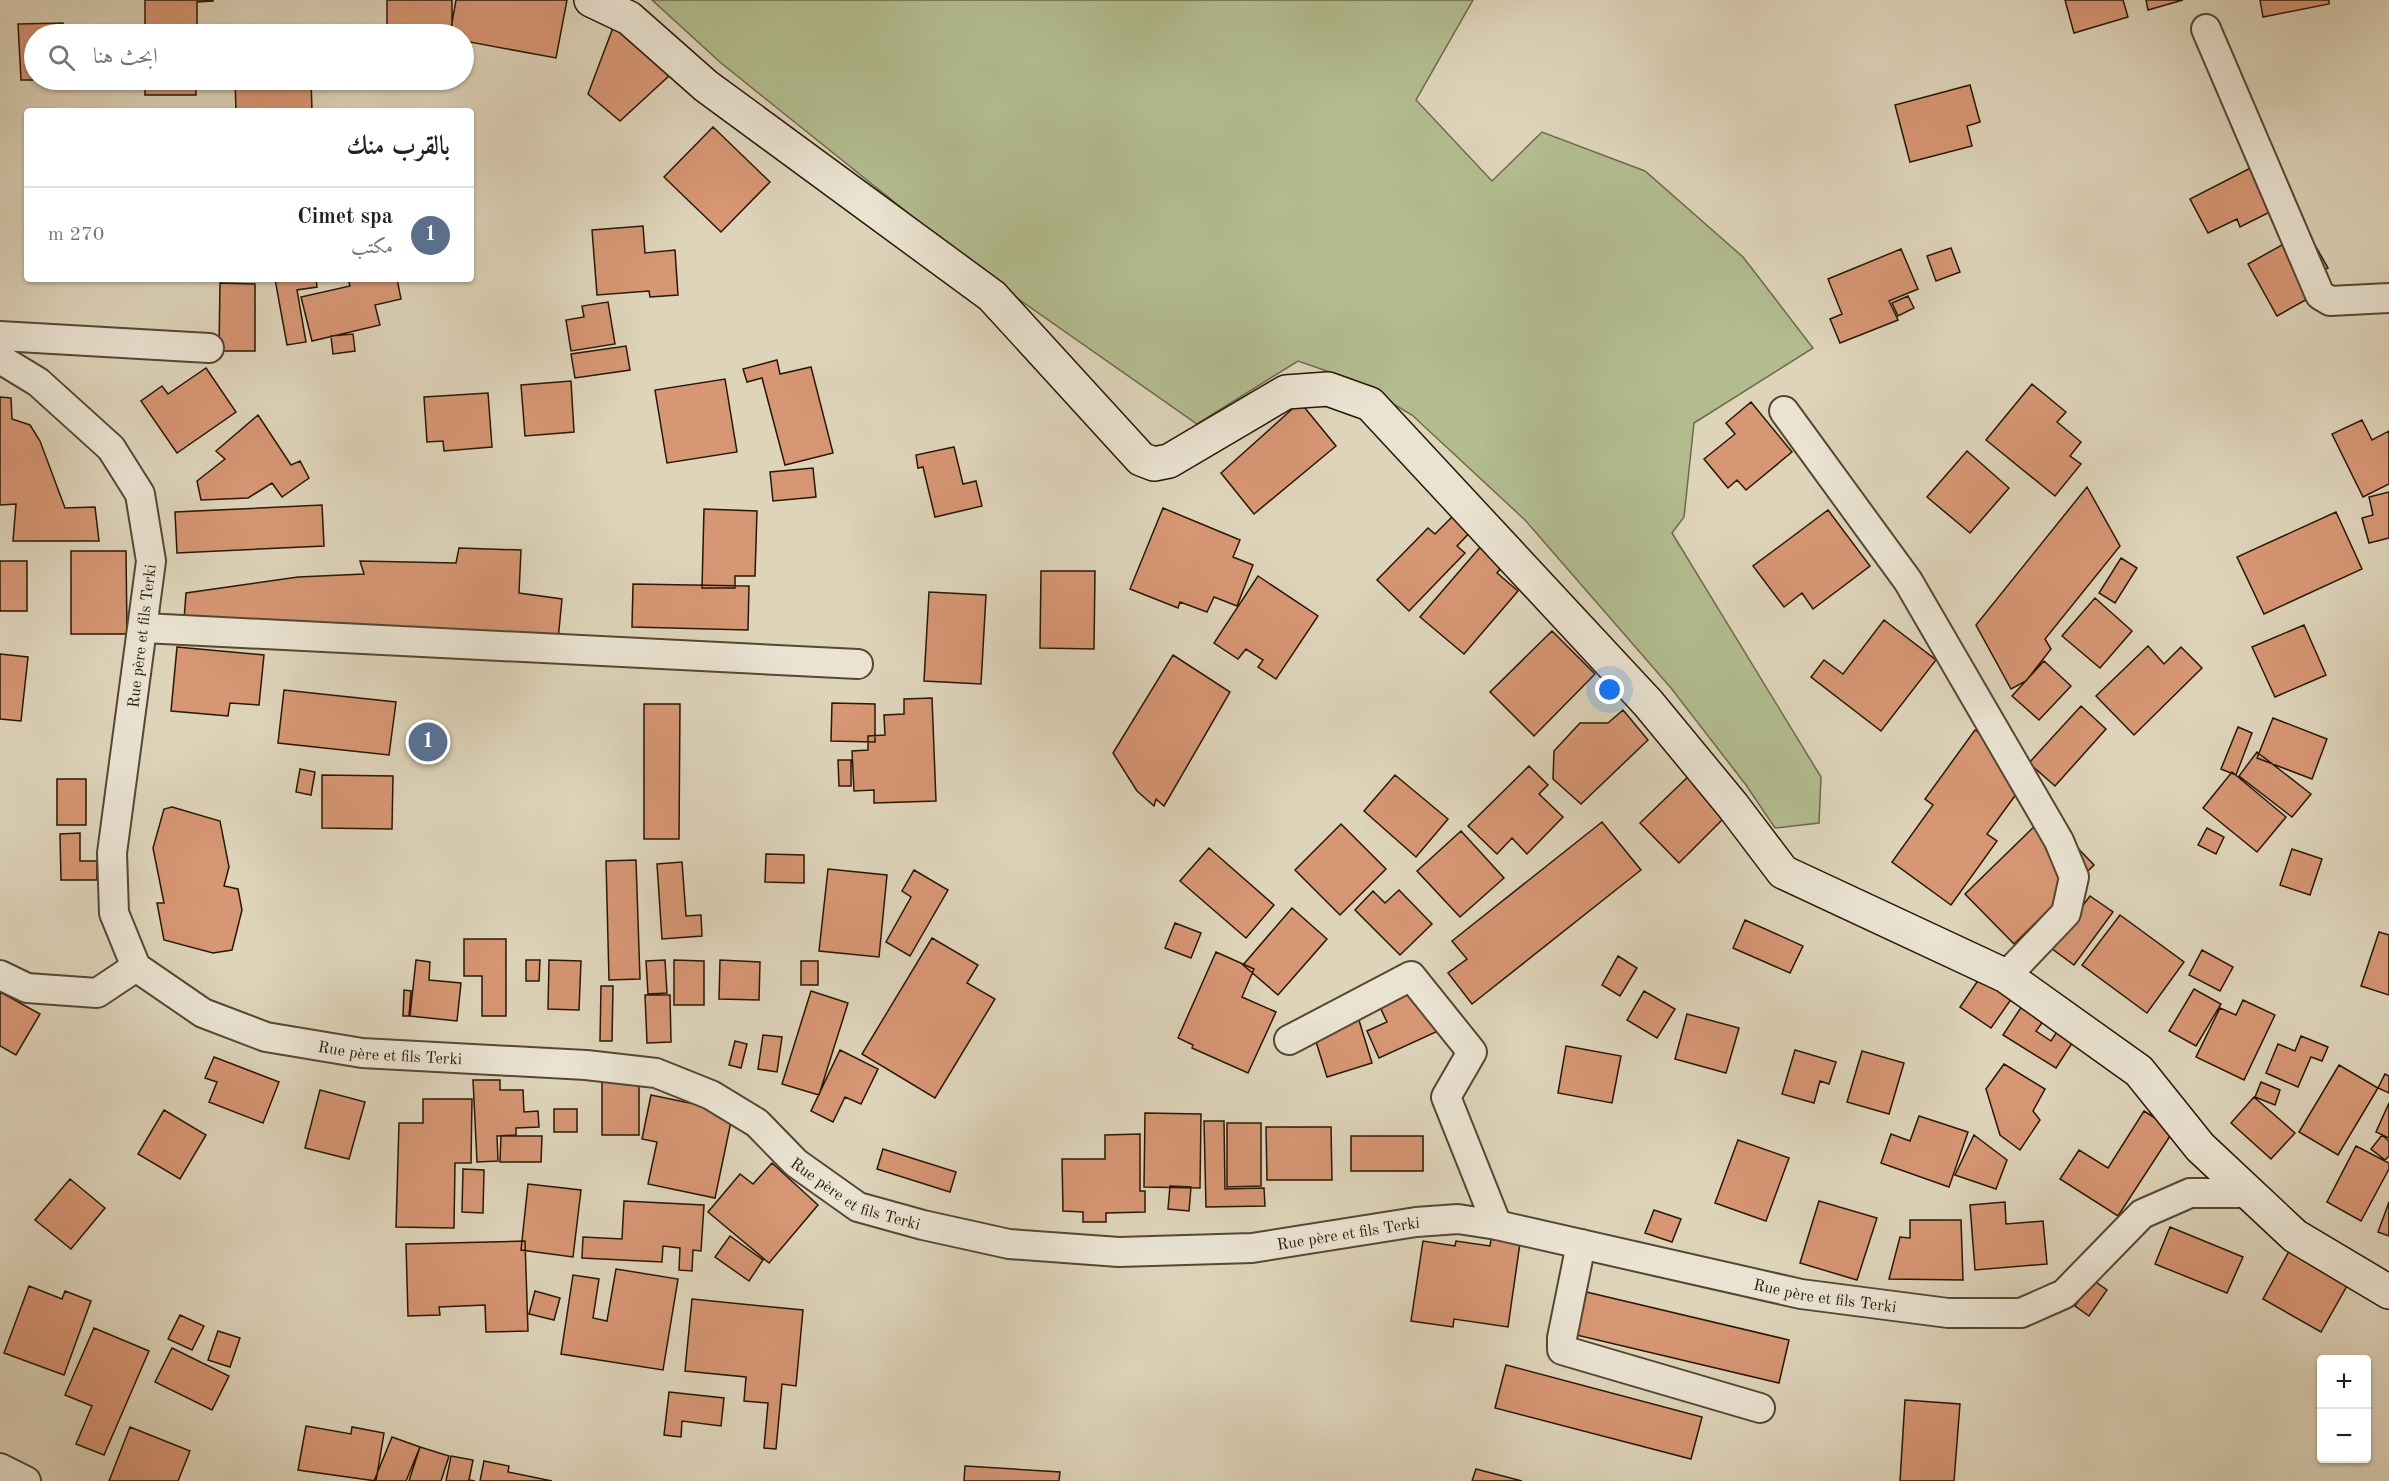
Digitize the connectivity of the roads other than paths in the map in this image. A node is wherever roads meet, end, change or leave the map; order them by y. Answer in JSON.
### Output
{"nodes":[{"id":1,"x":591,"y":0,"type":"edge"},
{"id":2,"x":2206,"y":29,"type":"dead end"},
{"id":3,"x":2389,"y":298,"type":"edge"},
{"id":4,"x":0,"y":336,"type":"edge"},
{"id":5,"x":209,"y":348,"type":"dead end"},
{"id":6,"x":0,"y":359,"type":"edge"},
{"id":7,"x":1784,"y":411,"type":"dead end"},
{"id":8,"x":144,"y":628,"type":"junction"},
{"id":9,"x":858,"y":664,"type":"dead end"},
{"id":10,"x":136,"y":967,"type":"junction"},
{"id":11,"x":0,"y":975,"type":"edge"},
{"id":12,"x":2006,"y":976,"type":"junction"},
{"id":13,"x":1289,"y":1040,"type":"dead end"},
{"id":14,"x":2249,"y":1193,"type":"junction"},
{"id":15,"x":1497,"y":1225,"type":"junction"},
{"id":16,"x":1581,"y":1244,"type":"junction"},
{"id":17,"x":2389,"y":1292,"type":"edge"},
{"id":18,"x":1760,"y":1408,"type":"dead end"},
{"id":19,"x":0,"y":1468,"type":"edge"},
{"id":20,"x":26,"y":1481,"type":"edge"}],
"edges":[{"from":1,"to":12,"type":"street"},
{"from":2,"to":3,"type":"street"},
{"from":4,"to":5,"type":"street"},
{"from":6,"to":8,"type":"street","name":"Rue père et fils Terki"},
{"from":7,"to":12,"type":"street"},
{"from":8,"to":9,"type":"street"},
{"from":8,"to":10,"type":"street","name":"Rue père et fils Terki"},
{"from":10,"to":11,"type":"street"},
{"from":10,"to":15,"type":"street","name":"Rue père et fils Terki"},
{"from":12,"to":14,"type":"street"},
{"from":13,"to":15,"type":"street"},
{"from":14,"to":16,"type":"street","name":"Rue père et fils Terki"},
{"from":14,"to":17,"type":"street"},
{"from":15,"to":16,"type":"street","name":"Rue père et fils Terki"},
{"from":16,"to":18,"type":"street"},
{"from":19,"to":20,"type":"street"}]}
